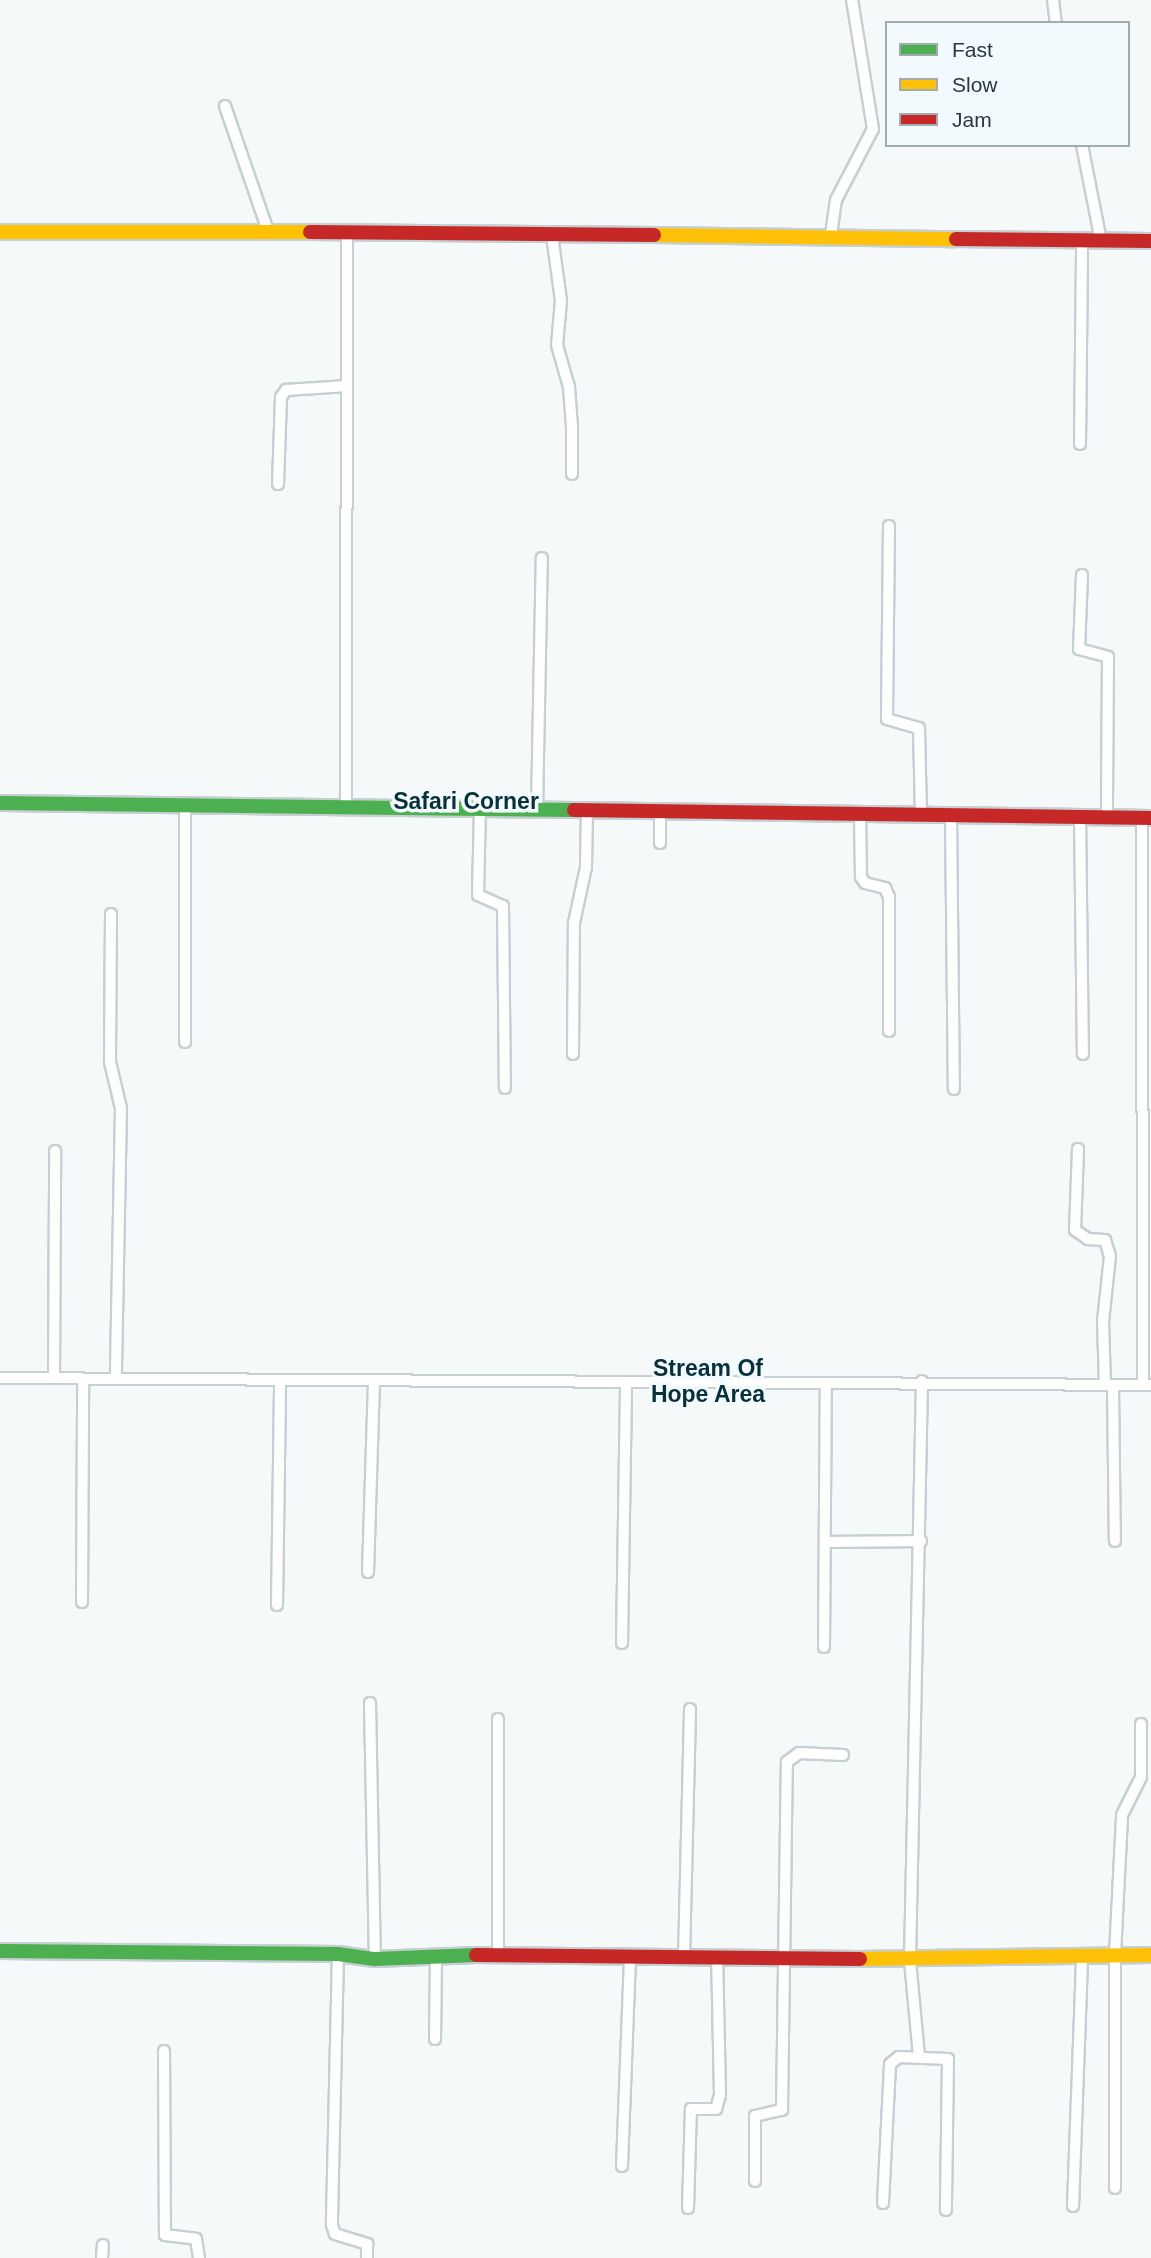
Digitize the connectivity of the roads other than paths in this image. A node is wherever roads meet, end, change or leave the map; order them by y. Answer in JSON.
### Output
{"nodes":[{"id":1,"x":852,"y":0,"type":"edge"},
{"id":2,"x":1053,"y":0,"type":"edge"},
{"id":3,"x":1056,"y":21,"type":"edge"},
{"id":4,"x":225,"y":106,"type":"dead end"},
{"id":5,"x":1082,"y":147,"type":"edge"},
{"id":6,"x":268,"y":231,"type":"junction"},
{"id":7,"x":0,"y":232,"type":"edge"},
{"id":8,"x":347,"y":232,"type":"junction"},
{"id":9,"x":552,"y":234,"type":"junction"},
{"id":10,"x":831,"y":235,"type":"junction"},
{"id":11,"x":1082,"y":241,"type":"junction"},
{"id":12,"x":1151,"y":241,"type":"edge"},
{"id":13,"x":1101,"y":242,"type":"junction"},
{"id":14,"x":347,"y":386,"type":"junction"},
{"id":15,"x":1080,"y":444,"type":"dead end"},
{"id":16,"x":572,"y":474,"type":"dead end"},
{"id":17,"x":278,"y":484,"type":"dead end"},
{"id":18,"x":888,"y":526,"type":"dead end"},
{"id":19,"x":542,"y":558,"type":"dead end"},
{"id":20,"x":1082,"y":575,"type":"dead end"},
{"id":21,"x":0,"y":803,"type":"edge"},
{"id":22,"x":185,"y":805,"type":"junction"},
{"id":23,"x":346,"y":807,"type":"junction"},
{"id":24,"x":480,"y":807,"type":"junction"},
{"id":25,"x":587,"y":808,"type":"junction"},
{"id":26,"x":537,"y":809,"type":"junction"},
{"id":27,"x":921,"y":814,"type":"junction"},
{"id":28,"x":660,"y":815,"type":"junction"},
{"id":29,"x":860,"y":815,"type":"junction"},
{"id":30,"x":951,"y":815,"type":"junction"},
{"id":31,"x":1080,"y":815,"type":"junction"},
{"id":32,"x":1107,"y":818,"type":"junction"},
{"id":33,"x":1147,"y":819,"type":"edge"},
{"id":34,"x":660,"y":843,"type":"dead end"},
{"id":35,"x":111,"y":914,"type":"dead end"},
{"id":36,"x":889,"y":1031,"type":"dead end"},
{"id":37,"x":185,"y":1042,"type":"dead end"},
{"id":38,"x":573,"y":1054,"type":"dead end"},
{"id":39,"x":1083,"y":1054,"type":"dead end"},
{"id":40,"x":505,"y":1088,"type":"dead end"},
{"id":41,"x":954,"y":1089,"type":"dead end"},
{"id":42,"x":1078,"y":1149,"type":"dead end"},
{"id":43,"x":55,"y":1152,"type":"dead end"},
{"id":44,"x":0,"y":1378,"type":"edge"},
{"id":45,"x":54,"y":1378,"type":"junction"},
{"id":46,"x":116,"y":1379,"type":"junction"},
{"id":47,"x":83,"y":1380,"type":"junction"},
{"id":48,"x":279,"y":1381,"type":"junction"},
{"id":49,"x":922,"y":1381,"type":"junction"},
{"id":50,"x":374,"y":1382,"type":"junction"},
{"id":51,"x":826,"y":1383,"type":"junction"},
{"id":52,"x":626,"y":1385,"type":"junction"},
{"id":53,"x":1147,"y":1385,"type":"edge"},
{"id":54,"x":1109,"y":1386,"type":"junction"},
{"id":55,"x":921,"y":1541,"type":"junction"},
{"id":56,"x":1115,"y":1541,"type":"dead end"},
{"id":57,"x":828,"y":1542,"type":"junction"},
{"id":58,"x":368,"y":1572,"type":"dead end"},
{"id":59,"x":82,"y":1602,"type":"dead end"},
{"id":60,"x":276,"y":1605,"type":"dead end"},
{"id":61,"x":622,"y":1643,"type":"dead end"},
{"id":62,"x":824,"y":1647,"type":"dead end"},
{"id":63,"x":370,"y":1703,"type":"dead end"},
{"id":64,"x":690,"y":1709,"type":"dead end"},
{"id":65,"x":498,"y":1719,"type":"dead end"},
{"id":66,"x":1141,"y":1724,"type":"dead end"},
{"id":67,"x":843,"y":1755,"type":"dead end"},
{"id":68,"x":0,"y":1951,"type":"edge"},
{"id":69,"x":338,"y":1954,"type":"junction"},
{"id":70,"x":498,"y":1955,"type":"junction"},
{"id":71,"x":630,"y":1955,"type":"junction"},
{"id":72,"x":1082,"y":1955,"type":"junction"},
{"id":73,"x":1115,"y":1955,"type":"junction"},
{"id":74,"x":1151,"y":1955,"type":"edge"},
{"id":75,"x":436,"y":1957,"type":"junction"},
{"id":76,"x":684,"y":1957,"type":"junction"},
{"id":77,"x":717,"y":1957,"type":"junction"},
{"id":78,"x":786,"y":1958,"type":"junction"},
{"id":79,"x":375,"y":1959,"type":"junction"},
{"id":80,"x":910,"y":1960,"type":"junction"},
{"id":81,"x":435,"y":2039,"type":"dead end"},
{"id":82,"x":164,"y":2051,"type":"dead end"},
{"id":83,"x":919,"y":2056,"type":"junction"},
{"id":84,"x":622,"y":2166,"type":"dead end"},
{"id":85,"x":755,"y":2181,"type":"dead end"},
{"id":86,"x":1115,"y":2188,"type":"dead end"},
{"id":87,"x":883,"y":2203,"type":"dead end"},
{"id":88,"x":1073,"y":2206,"type":"dead end"},
{"id":89,"x":688,"y":2208,"type":"dead end"},
{"id":90,"x":946,"y":2210,"type":"dead end"},
{"id":91,"x":103,"y":2245,"type":"dead end"},
{"id":92,"x":102,"y":2258,"type":"edge"},
{"id":93,"x":199,"y":2258,"type":"edge"},
{"id":94,"x":367,"y":2258,"type":"edge"}],
"edges":[{"from":1,"to":10,"type":"street"},
{"from":2,"to":3,"type":"street"},
{"from":4,"to":6,"type":"street"},
{"from":5,"to":13,"type":"street"},
{"from":6,"to":7,"type":"street"},
{"from":6,"to":8,"type":"street"},
{"from":8,"to":9,"type":"street"},
{"from":8,"to":14,"type":"street"},
{"from":9,"to":10,"type":"street"},
{"from":9,"to":16,"type":"street"},
{"from":10,"to":11,"type":"street"},
{"from":11,"to":13,"type":"street"},
{"from":11,"to":15,"type":"street"},
{"from":12,"to":13,"type":"street"},
{"from":14,"to":17,"type":"street"},
{"from":14,"to":23,"type":"street"},
{"from":18,"to":27,"type":"street"},
{"from":19,"to":26,"type":"street"},
{"from":20,"to":32,"type":"street"},
{"from":21,"to":22,"type":"street"},
{"from":22,"to":23,"type":"street"},
{"from":22,"to":37,"type":"street"},
{"from":23,"to":24,"type":"street"},
{"from":24,"to":26,"type":"street"},
{"from":24,"to":40,"type":"street"},
{"from":25,"to":26,"type":"street"},
{"from":25,"to":28,"type":"street"},
{"from":25,"to":38,"type":"street"},
{"from":27,"to":29,"type":"street"},
{"from":27,"to":30,"type":"street"},
{"from":28,"to":29,"type":"street"},
{"from":28,"to":34,"type":"street"},
{"from":29,"to":36,"type":"street"},
{"from":30,"to":31,"type":"street"},
{"from":30,"to":41,"type":"street"},
{"from":31,"to":32,"type":"street"},
{"from":31,"to":39,"type":"street"},
{"from":32,"to":33,"type":"street"},
{"from":33,"to":53,"type":"street"},
{"from":35,"to":46,"type":"street"},
{"from":42,"to":54,"type":"street"},
{"from":43,"to":45,"type":"street"},
{"from":44,"to":45,"type":"street"},
{"from":45,"to":47,"type":"street"},
{"from":46,"to":47,"type":"street"},
{"from":46,"to":48,"type":"street"},
{"from":47,"to":59,"type":"street"},
{"from":48,"to":50,"type":"street"},
{"from":48,"to":60,"type":"street"},
{"from":49,"to":51,"type":"street"},
{"from":49,"to":54,"type":"street"},
{"from":49,"to":55,"type":"street"},
{"from":50,"to":52,"type":"street"},
{"from":50,"to":58,"type":"street"},
{"from":51,"to":52,"type":"street"},
{"from":51,"to":57,"type":"street"},
{"from":52,"to":61,"type":"street"},
{"from":53,"to":54,"type":"street"},
{"from":54,"to":56,"type":"street"},
{"from":55,"to":57,"type":"street"},
{"from":55,"to":80,"type":"street"},
{"from":57,"to":62,"type":"street"},
{"from":63,"to":79,"type":"street"},
{"from":64,"to":76,"type":"street"},
{"from":65,"to":70,"type":"street"},
{"from":66,"to":73,"type":"street"},
{"from":67,"to":78,"type":"street"},
{"from":68,"to":69,"type":"street"},
{"from":69,"to":79,"type":"street"},
{"from":69,"to":94,"type":"street"},
{"from":70,"to":71,"type":"street"},
{"from":70,"to":75,"type":"street"},
{"from":71,"to":76,"type":"street"},
{"from":71,"to":84,"type":"street"},
{"from":72,"to":73,"type":"street"},
{"from":72,"to":80,"type":"street"},
{"from":72,"to":88,"type":"street"},
{"from":73,"to":74,"type":"street"},
{"from":73,"to":86,"type":"street"},
{"from":75,"to":79,"type":"street"},
{"from":75,"to":81,"type":"street"},
{"from":76,"to":77,"type":"street"},
{"from":77,"to":78,"type":"street"},
{"from":77,"to":89,"type":"street"},
{"from":78,"to":80,"type":"street"},
{"from":78,"to":85,"type":"street"},
{"from":80,"to":83,"type":"street"},
{"from":82,"to":93,"type":"street"},
{"from":83,"to":87,"type":"street"},
{"from":83,"to":90,"type":"street"},
{"from":91,"to":92,"type":"street"}]}
